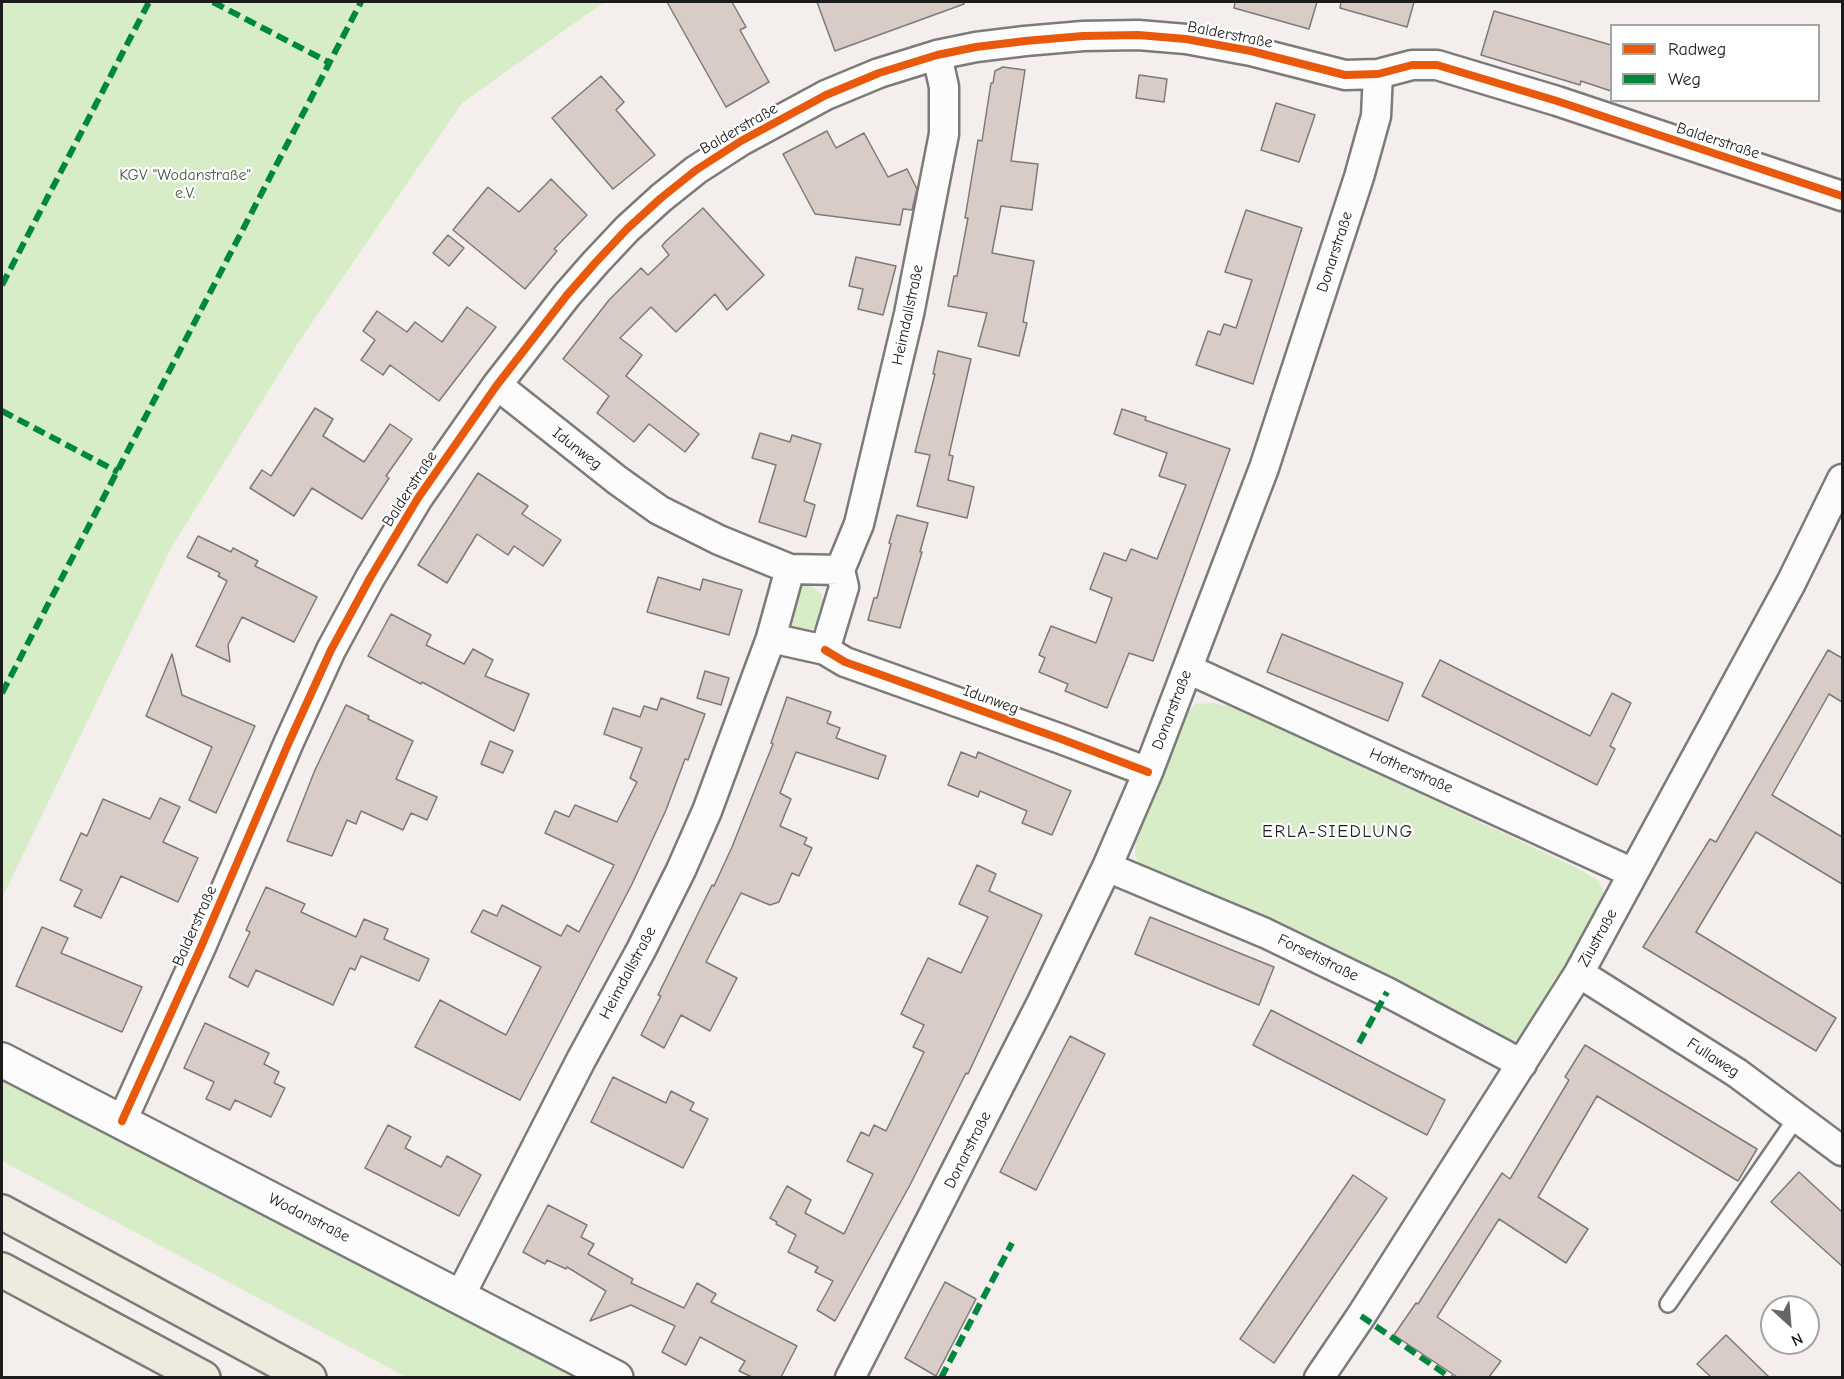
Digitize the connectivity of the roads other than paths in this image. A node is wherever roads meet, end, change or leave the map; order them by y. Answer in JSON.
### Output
{"nodes":[{"id":1,"x":937,"y":55,"type":"junction"},
{"id":2,"x":1378,"y":74,"type":"junction"},
{"id":3,"x":1842,"y":196,"type":"edge"},
{"id":4,"x":497,"y":385,"type":"junction"},
{"id":5,"x":1842,"y":479,"type":"edge"},
{"id":6,"x":790,"y":569,"type":"junction"},
{"id":7,"x":840,"y":570,"type":"junction"},
{"id":8,"x":771,"y":638,"type":"junction"},
{"id":9,"x":825,"y":650,"type":"junction"},
{"id":10,"x":1188,"y":669,"type":"junction"},
{"id":11,"x":1148,"y":772,"type":"junction"},
{"id":12,"x":1107,"y":867,"type":"junction"},
{"id":13,"x":1633,"y":873,"type":"junction"},
{"id":14,"x":1579,"y":973,"type":"junction"},
{"id":15,"x":2,"y":1060,"type":"edge"},
{"id":16,"x":1522,"y":1064,"type":"junction"},
{"id":17,"x":1797,"y":1117,"type":"junction"},
{"id":18,"x":122,"y":1121,"type":"junction"},
{"id":19,"x":1842,"y":1151,"type":"edge"},
{"id":20,"x":2,"y":1212,"type":"edge"},
{"id":21,"x":2,"y":1270,"type":"edge"},
{"id":22,"x":459,"y":1296,"type":"junction"},
{"id":23,"x":1668,"y":1304,"type":"dead end"},
{"id":24,"x":203,"y":1377,"type":"edge"},
{"id":25,"x":309,"y":1377,"type":"edge"},
{"id":26,"x":616,"y":1377,"type":"edge"},
{"id":27,"x":850,"y":1377,"type":"edge"},
{"id":28,"x":1319,"y":1377,"type":"edge"}],
"edges":[{"from":1,"to":2,"type":"street","name":"Balderstraße"},
{"from":1,"to":4,"type":"street","name":"Balderstraße"},
{"from":1,"to":7,"type":"street","name":"Heimdallstraße"},
{"from":2,"to":3,"type":"street","name":"Balderstraße"},
{"from":2,"to":10,"type":"street","name":"Donarstraße"},
{"from":4,"to":6,"type":"street","name":"Idunweg"},
{"from":4,"to":18,"type":"street","name":"Balderstraße"},
{"from":5,"to":13,"type":"street","name":"Ziustraße"},
{"from":6,"to":7,"type":"street"},
{"from":6,"to":8,"type":"street","name":"Heimdallstraße"},
{"from":7,"to":9,"type":"street","name":"Heimdallstraße"},
{"from":8,"to":9,"type":"street"},
{"from":8,"to":22,"type":"street","name":"Heimdallstraße"},
{"from":9,"to":11,"type":"street","name":"Idunweg"},
{"from":10,"to":11,"type":"street","name":"Donarstraße"},
{"from":10,"to":13,"type":"street","name":"Hotherstraße"},
{"from":11,"to":12,"type":"street","name":"Donarstraße"},
{"from":12,"to":16,"type":"street","name":"Forsetistraße"},
{"from":12,"to":27,"type":"street","name":"Donarstraße"},
{"from":13,"to":14,"type":"street","name":"Ziustraße"},
{"from":14,"to":16,"type":"street","name":"Ziustraße"},
{"from":14,"to":17,"type":"street","name":"Fullaweg"},
{"from":15,"to":18,"type":"street","name":"Wodanstraße"},
{"from":16,"to":28,"type":"street","name":"Ziustraße"},
{"from":17,"to":19,"type":"street","name":"Fullaweg"},
{"from":17,"to":23,"type":"lane"},
{"from":18,"to":22,"type":"street","name":"Wodanstraße"},
{"from":20,"to":25,"type":"highway"},
{"from":21,"to":24,"type":"highway"},
{"from":22,"to":26,"type":"street","name":"Wodanstraße"}]}
